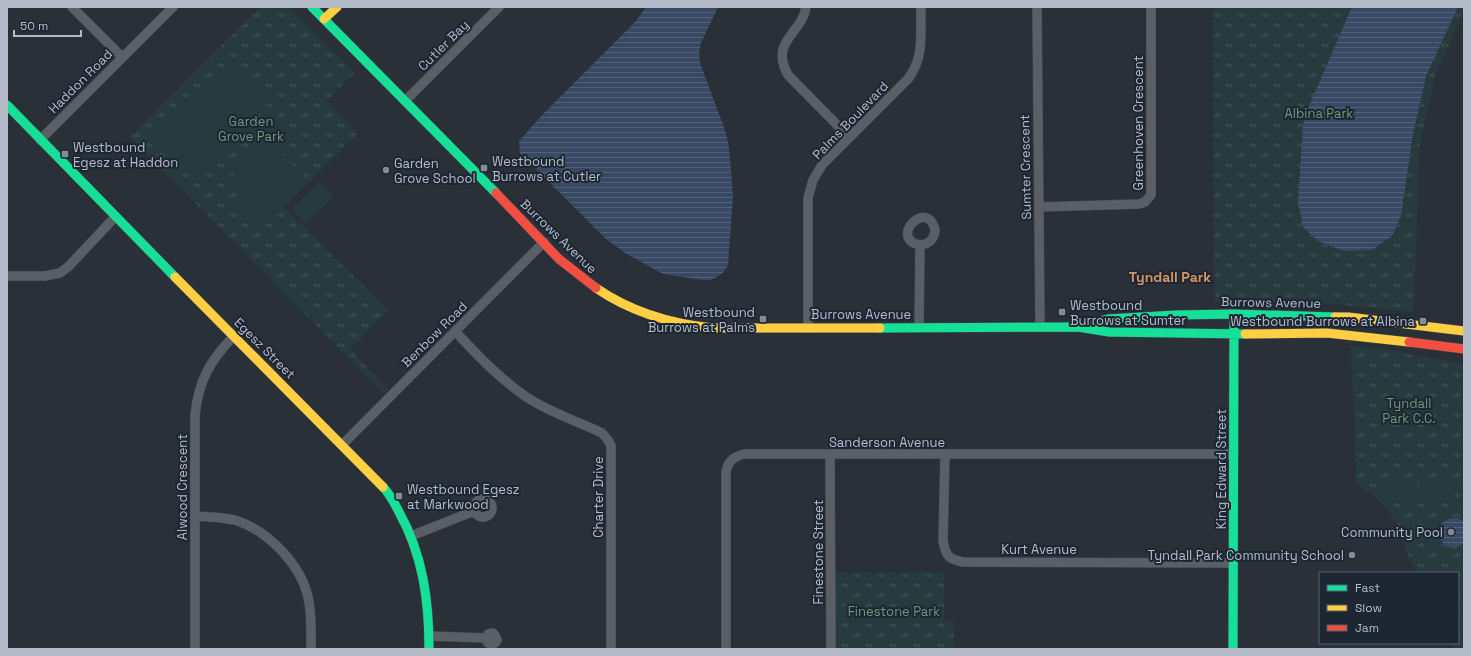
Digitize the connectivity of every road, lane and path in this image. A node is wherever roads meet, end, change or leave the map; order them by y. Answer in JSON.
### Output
{"nodes":[{"id":1,"x":72,"y":7,"type":"edge"},
{"id":2,"x":173,"y":7,"type":"edge"},
{"id":3,"x":312,"y":7,"type":"edge"},
{"id":4,"x":337,"y":7,"type":"edge"},
{"id":5,"x":499,"y":7,"type":"edge"},
{"id":6,"x":806,"y":7,"type":"edge"},
{"id":7,"x":921,"y":7,"type":"edge"},
{"id":8,"x":1037,"y":7,"type":"edge"},
{"id":9,"x":1151,"y":7,"type":"edge"},
{"id":10,"x":324,"y":19,"type":"junction"},
{"id":11,"x":122,"y":57,"type":"junction"},
{"id":12,"x":406,"y":101,"type":"junction"},
{"id":13,"x":7,"y":105,"type":"edge"},
{"id":14,"x":849,"y":137,"type":"junction"},
{"id":15,"x":40,"y":140,"type":"junction"},
{"id":16,"x":1038,"y":207,"type":"junction"},
{"id":17,"x":115,"y":217,"type":"junction"},
{"id":18,"x":544,"y":242,"type":"junction"},
{"id":19,"x":920,"y":245,"type":"dead end"},
{"id":20,"x":7,"y":276,"type":"edge"},
{"id":21,"x":1234,"y":314,"type":"junction"},
{"id":22,"x":1040,"y":326,"type":"junction"},
{"id":23,"x":919,"y":327,"type":"junction"},
{"id":24,"x":1078,"y":327,"type":"junction"},
{"id":25,"x":808,"y":328,"type":"junction"},
{"id":26,"x":455,"y":331,"type":"junction"},
{"id":27,"x":1464,"y":331,"type":"edge"},
{"id":28,"x":1234,"y":334,"type":"junction"},
{"id":29,"x":234,"y":336,"type":"junction"},
{"id":30,"x":1464,"y":349,"type":"edge"},
{"id":31,"x":342,"y":445,"type":"junction"},
{"id":32,"x":1234,"y":454,"type":"junction"},
{"id":33,"x":830,"y":455,"type":"junction"},
{"id":34,"x":945,"y":455,"type":"junction"},
{"id":35,"x":474,"y":511,"type":"dead end"},
{"id":36,"x":195,"y":516,"type":"junction"},
{"id":37,"x":411,"y":536,"type":"junction"},
{"id":38,"x":1233,"y":563,"type":"junction"},
{"id":39,"x":429,"y":636,"type":"junction"},
{"id":40,"x":486,"y":638,"type":"dead end"},
{"id":41,"x":195,"y":649,"type":"edge"},
{"id":42,"x":311,"y":649,"type":"edge"},
{"id":43,"x":429,"y":649,"type":"edge"},
{"id":44,"x":611,"y":649,"type":"edge"},
{"id":45,"x":726,"y":649,"type":"edge"},
{"id":46,"x":831,"y":649,"type":"edge"},
{"id":47,"x":1233,"y":649,"type":"edge"}],
"edges":[{"from":1,"to":11,"type":"street"},
{"from":2,"to":11,"type":"street","name":"Haddon Road"},
{"from":3,"to":10,"type":"street","name":"Burrows Avenue"},
{"from":4,"to":10,"type":"street"},
{"from":5,"to":12,"type":"street","name":"Cutler Bay"},
{"from":6,"to":14,"type":"street"},
{"from":7,"to":14,"type":"street","name":"Palms Boulevard"},
{"from":8,"to":16,"type":"street","name":"Sumter Crescent"},
{"from":9,"to":16,"type":"street","name":"Greenhoven Crescent"},
{"from":10,"to":12,"type":"street","name":"Burrows Avenue"},
{"from":11,"to":15,"type":"street","name":"Haddon Road"},
{"from":12,"to":18,"type":"street","name":"Burrows Avenue"},
{"from":13,"to":15,"type":"street","name":"Egesz Street"},
{"from":14,"to":25,"type":"street","name":"Palms Boulevard"},
{"from":15,"to":17,"type":"street","name":"Egesz Street"},
{"from":16,"to":22,"type":"street","name":"Sumter Crescent"},
{"from":17,"to":20,"type":"street"},
{"from":17,"to":29,"type":"street","name":"Egesz Street"},
{"from":18,"to":25,"type":"street","name":"Burrows Avenue"},
{"from":18,"to":26,"type":"street","name":"Benbow Road"},
{"from":19,"to":23,"type":"street"},
{"from":21,"to":24,"type":"street","name":"Burrows Avenue"},
{"from":21,"to":27,"type":"street","name":"Burrows Avenue"},
{"from":21,"to":28,"type":"street","name":"King Edward Street"},
{"from":22,"to":23,"type":"street","name":"Burrows Avenue"},
{"from":22,"to":24,"type":"street","name":"Burrows Avenue"},
{"from":23,"to":25,"type":"street","name":"Burrows Avenue"},
{"from":24,"to":28,"type":"street","name":"Burrows Avenue"},
{"from":26,"to":31,"type":"street","name":"Benbow Road"},
{"from":26,"to":44,"type":"street","name":"Charter Drive"},
{"from":28,"to":30,"type":"street","name":"Burrows Avenue"},
{"from":28,"to":32,"type":"street","name":"King Edward Street"},
{"from":29,"to":31,"type":"street","name":"Egesz Street"},
{"from":29,"to":36,"type":"street","name":"Alwood Crescent"},
{"from":31,"to":37,"type":"street","name":"Egesz Street"},
{"from":32,"to":34,"type":"street","name":"Sanderson Avenue"},
{"from":32,"to":38,"type":"street","name":"King Edward Street"},
{"from":33,"to":34,"type":"street","name":"Sanderson Avenue"},
{"from":33,"to":45,"type":"street","name":"Sanderson Avenue"},
{"from":33,"to":46,"type":"street","name":"Finestone Street"},
{"from":34,"to":38,"type":"street","name":"Kurt Avenue"},
{"from":35,"to":37,"type":"street"},
{"from":36,"to":41,"type":"street","name":"Alwood Crescent"},
{"from":36,"to":42,"type":"street"},
{"from":37,"to":39,"type":"street","name":"Egesz Street"},
{"from":38,"to":47,"type":"street","name":"King Edward Street"},
{"from":39,"to":40,"type":"street"},
{"from":39,"to":43,"type":"street","name":"Egesz Street"}]}
